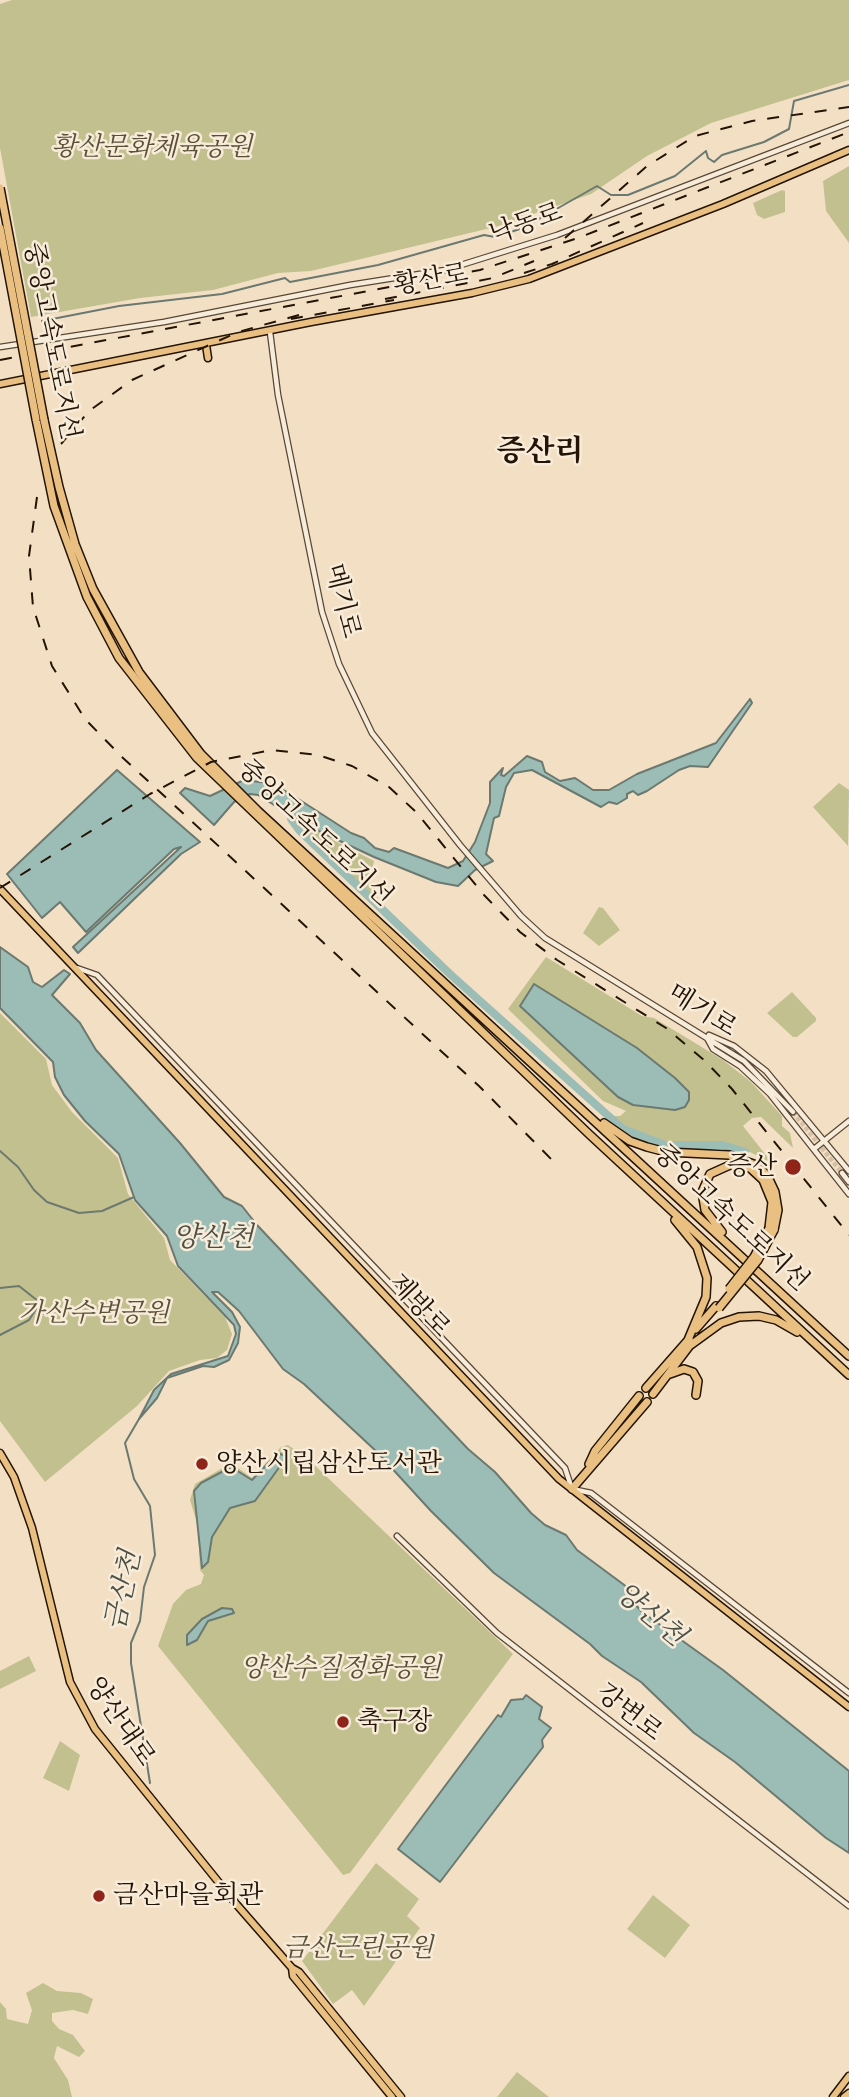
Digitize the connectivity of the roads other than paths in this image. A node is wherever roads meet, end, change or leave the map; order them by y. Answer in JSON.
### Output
{"nodes":[{"id":1,"x":849,"y":123,"type":"edge"},
{"id":2,"x":849,"y":150,"type":"edge"},
{"id":3,"x":0,"y":188,"type":"edge"},
{"id":4,"x":0,"y":228,"type":"edge"},
{"id":5,"x":270,"y":332,"type":"junction"},
{"id":6,"x":205,"y":345,"type":"junction"},
{"id":7,"x":0,"y":347,"type":"edge"},
{"id":8,"x":208,"y":358,"type":"dead end"},
{"id":9,"x":0,"y":384,"type":"edge"},
{"id":10,"x":40,"y":420,"type":"junction"},
{"id":11,"x":253,"y":811,"type":"junction"},
{"id":12,"x":0,"y":889,"type":"edge"},
{"id":13,"x":73,"y":967,"type":"junction"},
{"id":14,"x":472,"y":1006,"type":"junction"},
{"id":15,"x":704,"y":1034,"type":"junction"},
{"id":16,"x":802,"y":1111,"type":"junction"},
{"id":17,"x":793,"y":1112,"type":"tunnel mouth"},
{"id":18,"x":792,"y":1121,"type":"junction"},
{"id":19,"x":849,"y":1121,"type":"edge"},
{"id":20,"x":825,"y":1140,"type":"junction"},
{"id":21,"x":814,"y":1149,"type":"junction"},
{"id":22,"x":621,"y":1164,"type":"junction"},
{"id":23,"x":847,"y":1168,"type":"edge"},
{"id":24,"x":842,"y":1173,"type":"dead end"},
{"id":25,"x":834,"y":1175,"type":"junction"},
{"id":26,"x":849,"y":1182,"type":"edge"},
{"id":27,"x":849,"y":1194,"type":"edge"},
{"id":28,"x":771,"y":1229,"type":"junction"},
{"id":29,"x":786,"y":1297,"type":"junction"},
{"id":30,"x":688,"y":1344,"type":"junction"},
{"id":31,"x":849,"y":1356,"type":"edge"},
{"id":32,"x":667,"y":1376,"type":"junction"},
{"id":33,"x":849,"y":1377,"type":"edge"},
{"id":34,"x":696,"y":1395,"type":"dead end"},
{"id":35,"x":639,"y":1396,"type":"dead end"},
{"id":36,"x":647,"y":1402,"type":"dead end"},
{"id":37,"x":0,"y":1453,"type":"edge"},
{"id":38,"x":586,"y":1471,"type":"junction"},
{"id":39,"x":572,"y":1489,"type":"junction"},
{"id":40,"x":20,"y":1493,"type":"junction"},
{"id":41,"x":33,"y":1505,"type":"dead end"},
{"id":42,"x":397,"y":1536,"type":"dead end"},
{"id":43,"x":849,"y":1693,"type":"edge"},
{"id":44,"x":849,"y":1707,"type":"edge"},
{"id":45,"x":849,"y":1906,"type":"edge"},
{"id":46,"x":292,"y":1968,"type":"junction"},
{"id":47,"x":849,"y":2076,"type":"edge"},
{"id":48,"x":849,"y":2092,"type":"edge"},
{"id":49,"x":392,"y":2097,"type":"edge"},
{"id":50,"x":401,"y":2097,"type":"edge"},
{"id":51,"x":833,"y":2097,"type":"edge"},
{"id":52,"x":844,"y":2097,"type":"edge"}],
"edges":[{"from":1,"to":7,"type":"street","name":"낙동로"},
{"from":2,"to":5,"type":"main road","name":"황산로"},
{"from":3,"to":10,"type":"highway","name":"중앙고속도로지선","bridge":true},
{"from":4,"to":10,"type":"highway","name":"중앙고속도로지선","bridge":true},
{"from":5,"to":6,"type":"main road","name":"황산로"},
{"from":5,"to":15,"type":"street","name":"메기로"},
{"from":6,"to":8,"type":"main road"},
{"from":6,"to":9,"type":"main road","name":"황산로"},
{"from":10,"to":11,"type":"highway","name":"중앙고속도로지선"},
{"from":11,"to":14,"type":"highway","name":"중앙고속도로지선"},
{"from":11,"to":22,"type":"highway","name":"중앙고속도로지선"},
{"from":12,"to":13,"type":"main road","name":"제방로"},
{"from":13,"to":39,"type":"main road","name":"제방로"},
{"from":13,"to":39,"type":"street"},
{"from":14,"to":28,"type":"highway"},
{"from":14,"to":29,"type":"highway","name":"중앙고속도로지선"},
{"from":15,"to":16,"type":"street"},
{"from":15,"to":17,"type":"street","name":"메기로"},
{"from":15,"to":18,"type":"street"},
{"from":16,"to":18,"type":"street"},
{"from":16,"to":20,"type":"street"},
{"from":18,"to":21,"type":"street"},
{"from":19,"to":20,"type":"street"},
{"from":20,"to":21,"type":"street"},
{"from":20,"to":23,"type":"street"},
{"from":21,"to":25,"type":"street"},
{"from":22,"to":30,"type":"highway"},
{"from":22,"to":33,"type":"highway","name":"중앙고속도로지선"},
{"from":23,"to":25,"type":"street"},
{"from":24,"to":26,"type":"street"},
{"from":25,"to":27,"type":"street"},
{"from":28,"to":29,"type":"highway"},
{"from":28,"to":30,"type":"highway","bridge":true},
{"from":29,"to":31,"type":"highway","name":"중앙고속도로지선"},
{"from":30,"to":32,"type":"highway"},
{"from":30,"to":32,"type":"highway"},
{"from":30,"to":33,"type":"highway"},
{"from":32,"to":34,"type":"highway"},
{"from":35,"to":38,"type":"highway"},
{"from":36,"to":38,"type":"highway"},
{"from":37,"to":40,"type":"main road","name":"양산대로"},
{"from":38,"to":39,"type":"highway"},
{"from":39,"to":43,"type":"street"},
{"from":39,"to":44,"type":"main road","name":"제방로"},
{"from":40,"to":41,"type":"main road"},
{"from":40,"to":46,"type":"main road","name":"양산대로"},
{"from":42,"to":45,"type":"street","name":"강변로"},
{"from":46,"to":49,"type":"main road","name":"양산대로"},
{"from":46,"to":50,"type":"main road","name":"양산대로"},
{"from":47,"to":51,"type":"main road"},
{"from":48,"to":52,"type":"main road"}]}
